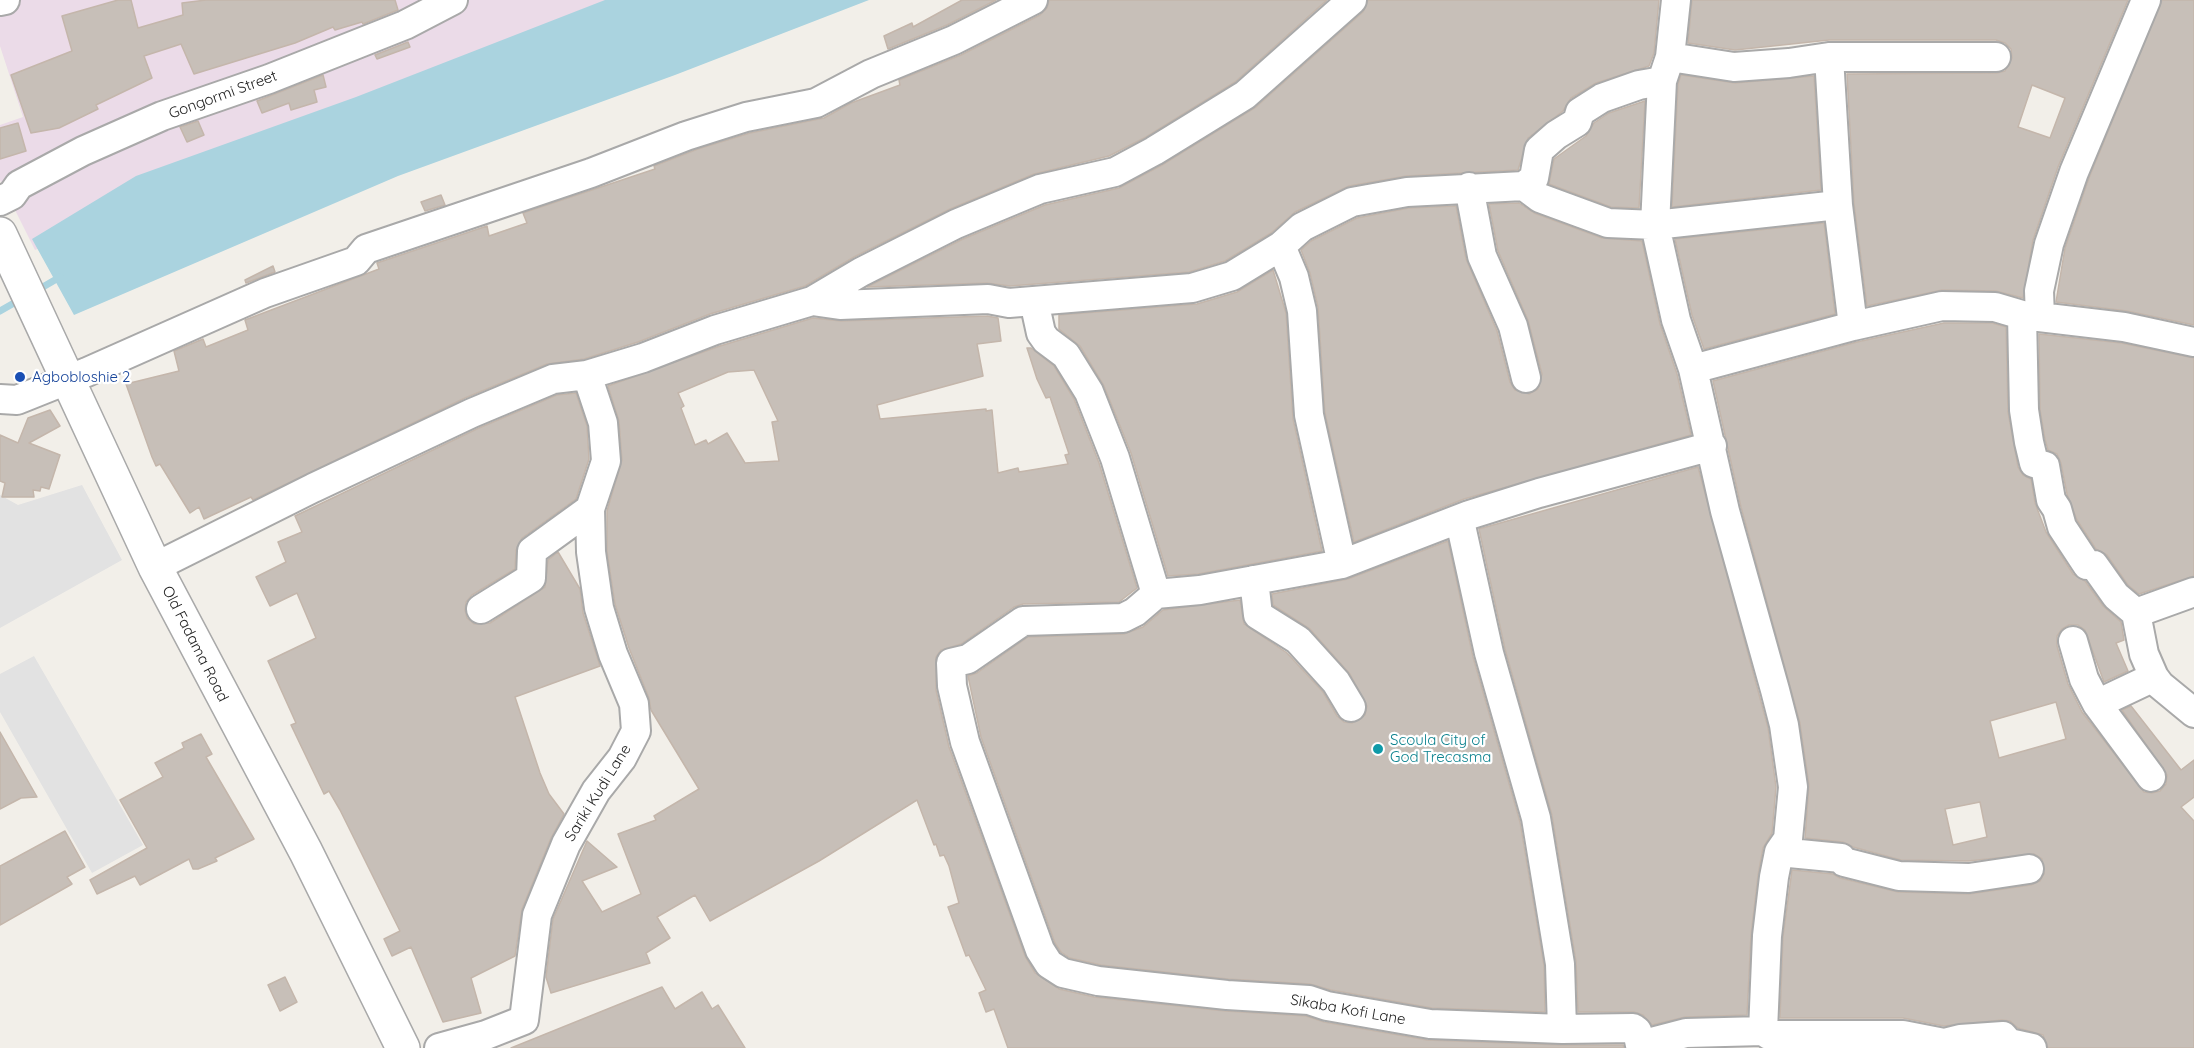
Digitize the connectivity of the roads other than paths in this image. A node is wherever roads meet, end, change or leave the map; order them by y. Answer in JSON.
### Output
{"nodes":[{"id":1,"x":5,"y":0,"type":"edge"},
{"id":2,"x":453,"y":0,"type":"edge"},
{"id":3,"x":1033,"y":0,"type":"edge"},
{"id":4,"x":1352,"y":0,"type":"edge"},
{"id":5,"x":1676,"y":0,"type":"edge"},
{"id":6,"x":2146,"y":0,"type":"edge"},
{"id":7,"x":0,"y":1,"type":"edge"},
{"id":8,"x":1829,"y":57,"type":"junction"},
{"id":9,"x":1996,"y":57,"type":"dead end"},
{"id":10,"x":1666,"y":69,"type":"junction"},
{"id":11,"x":1524,"y":186,"type":"junction"},
{"id":12,"x":1469,"y":187,"type":"junction"},
{"id":13,"x":0,"y":201,"type":"edge"},
{"id":14,"x":1838,"y":205,"type":"junction"},
{"id":15,"x":1655,"y":225,"type":"junction"},
{"id":16,"x":5,"y":244,"type":"edge"},
{"id":17,"x":1281,"y":246,"type":"junction"},
{"id":18,"x":812,"y":301,"type":"junction"},
{"id":19,"x":1034,"y":301,"type":"junction"},
{"id":20,"x":2031,"y":316,"type":"junction"},
{"id":21,"x":1854,"y":326,"type":"junction"},
{"id":22,"x":2194,"y":342,"type":"edge"},
{"id":23,"x":1693,"y":369,"type":"junction"},
{"id":24,"x":587,"y":375,"type":"junction"},
{"id":25,"x":67,"y":378,"type":"junction"},
{"id":26,"x":1526,"y":378,"type":"dead end"},
{"id":27,"x":0,"y":399,"type":"edge"},
{"id":28,"x":1712,"y":446,"type":"junction"},
{"id":29,"x":590,"y":509,"type":"junction"},
{"id":30,"x":1460,"y":521,"type":"junction"},
{"id":31,"x":1342,"y":564,"type":"junction"},
{"id":32,"x":155,"y":567,"type":"junction"},
{"id":33,"x":1254,"y":580,"type":"junction"},
{"id":34,"x":2194,"y":592,"type":"edge"},
{"id":35,"x":1156,"y":594,"type":"junction"},
{"id":36,"x":481,"y":609,"type":"dead end"},
{"id":37,"x":2136,"y":613,"type":"junction"},
{"id":38,"x":2073,"y":641,"type":"dead end"},
{"id":39,"x":2154,"y":677,"type":"junction"},
{"id":40,"x":2097,"y":704,"type":"junction"},
{"id":41,"x":1351,"y":707,"type":"dead end"},
{"id":42,"x":2194,"y":713,"type":"edge"},
{"id":43,"x":2151,"y":777,"type":"dead end"},
{"id":44,"x":1779,"y":852,"type":"junction"},
{"id":45,"x":2029,"y":869,"type":"dead end"},
{"id":46,"x":1562,"y":1029,"type":"junction"},
{"id":47,"x":1763,"y":1031,"type":"junction"},
{"id":48,"x":1640,"y":1046,"type":"edge"},
{"id":49,"x":403,"y":1048,"type":"edge"},
{"id":50,"x":439,"y":1048,"type":"edge"},
{"id":51,"x":2032,"y":1048,"type":"edge"}],
"edges":[{"from":1,"to":7,"type":"street"},
{"from":2,"to":13,"type":"street","name":"Gongormi Street"},
{"from":3,"to":25,"type":"street"},
{"from":4,"to":18,"type":"street"},
{"from":5,"to":10,"type":"street"},
{"from":6,"to":20,"type":"street"},
{"from":8,"to":9,"type":"street"},
{"from":8,"to":10,"type":"street"},
{"from":8,"to":14,"type":"street"},
{"from":10,"to":11,"type":"street"},
{"from":10,"to":15,"type":"street"},
{"from":11,"to":12,"type":"street"},
{"from":11,"to":15,"type":"street"},
{"from":12,"to":17,"type":"street"},
{"from":12,"to":26,"type":"street"},
{"from":14,"to":15,"type":"street"},
{"from":14,"to":21,"type":"street"},
{"from":15,"to":23,"type":"street"},
{"from":16,"to":25,"type":"street","name":"Old Fadama Road"},
{"from":17,"to":19,"type":"street"},
{"from":17,"to":31,"type":"street"},
{"from":18,"to":19,"type":"street"},
{"from":18,"to":24,"type":"street"},
{"from":19,"to":35,"type":"street"},
{"from":20,"to":21,"type":"street"},
{"from":20,"to":22,"type":"street"},
{"from":20,"to":37,"type":"street"},
{"from":21,"to":23,"type":"street"},
{"from":23,"to":28,"type":"street"},
{"from":24,"to":29,"type":"street","name":"Sariki Kudi Lane"},
{"from":24,"to":32,"type":"street"},
{"from":25,"to":27,"type":"street"},
{"from":25,"to":32,"type":"street","name":"Old Fadama Road"},
{"from":28,"to":30,"type":"street"},
{"from":28,"to":44,"type":"street"},
{"from":29,"to":36,"type":"street"},
{"from":29,"to":50,"type":"street","name":"Sariki Kudi Lane"},
{"from":30,"to":31,"type":"street"},
{"from":30,"to":46,"type":"street"},
{"from":31,"to":33,"type":"street"},
{"from":32,"to":49,"type":"street","name":"Old Fadama Road"},
{"from":33,"to":35,"type":"street"},
{"from":33,"to":41,"type":"street"},
{"from":34,"to":37,"type":"street"},
{"from":35,"to":46,"type":"street","name":"Sikaba Kofi Lane"},
{"from":37,"to":39,"type":"street"},
{"from":38,"to":40,"type":"street"},
{"from":39,"to":40,"type":"street"},
{"from":39,"to":42,"type":"street"},
{"from":40,"to":43,"type":"street"},
{"from":44,"to":45,"type":"street"},
{"from":44,"to":47,"type":"street"},
{"from":46,"to":48,"type":"street","name":"Sikaba Kofi Lane"},
{"from":47,"to":48,"type":"street","name":"Sikaba Kofi Lane"},
{"from":47,"to":51,"type":"street","name":"Sikaba Kofi Lane"}]}
